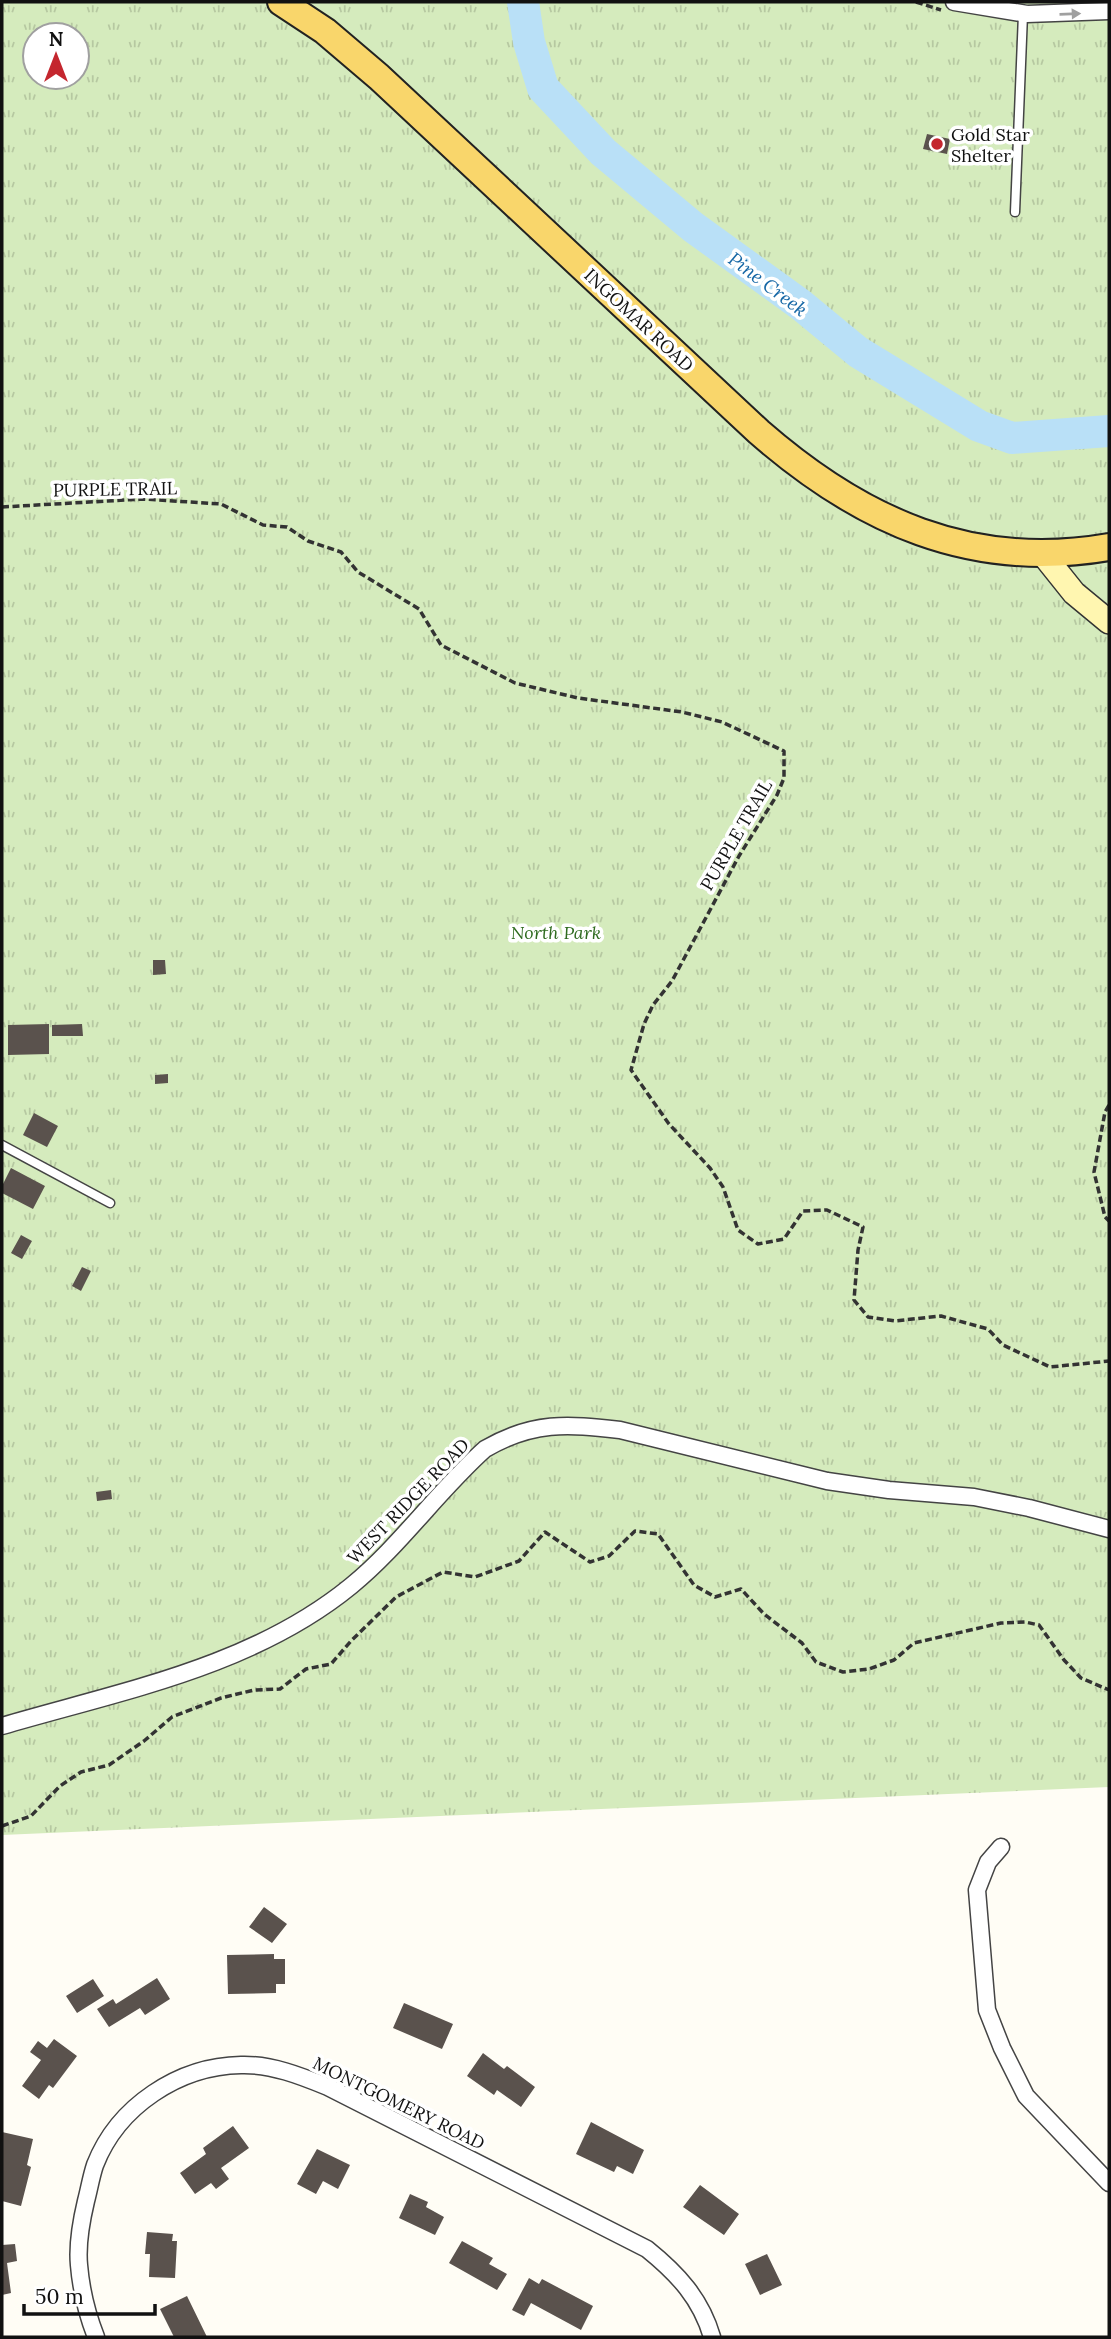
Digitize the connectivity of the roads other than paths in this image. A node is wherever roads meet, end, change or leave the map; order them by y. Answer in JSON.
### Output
{"nodes":[{"id":1,"x":281,"y":2,"type":"edge"},
{"id":2,"x":954,"y":2,"type":"edge"},
{"id":3,"x":1109,"y":12,"type":"edge"},
{"id":4,"x":1023,"y":14,"type":"junction"},
{"id":5,"x":1015,"y":212,"type":"dead end"},
{"id":6,"x":1109,"y":547,"type":"edge"},
{"id":7,"x":1042,"y":553,"type":"junction"},
{"id":8,"x":1109,"y":622,"type":"edge"},
{"id":9,"x":2,"y":1145,"type":"edge"},
{"id":10,"x":110,"y":1203,"type":"dead end"},
{"id":11,"x":1109,"y":1529,"type":"edge"},
{"id":12,"x":2,"y":1726,"type":"edge"},
{"id":13,"x":1000,"y":1847,"type":"dead end"},
{"id":14,"x":1109,"y":2183,"type":"edge"},
{"id":15,"x":96,"y":2337,"type":"edge"},
{"id":16,"x":712,"y":2337,"type":"edge"}],
"edges":[{"from":1,"to":7,"type":"main road","name":"INGOMAR ROAD"},
{"from":2,"to":4,"type":"street"},
{"from":4,"to":3,"type":"street","one_way":true},
{"from":4,"to":5,"type":"lane"},
{"from":6,"to":7,"type":"main road","name":"INGOMAR ROAD"},
{"from":7,"to":8,"type":"street"},
{"from":9,"to":10,"type":"lane"},
{"from":11,"to":12,"type":"street","name":"WEST RIDGE ROAD"},
{"from":13,"to":14,"type":"street"},
{"from":15,"to":16,"type":"street","name":"MONTGOMERY ROAD"}]}
